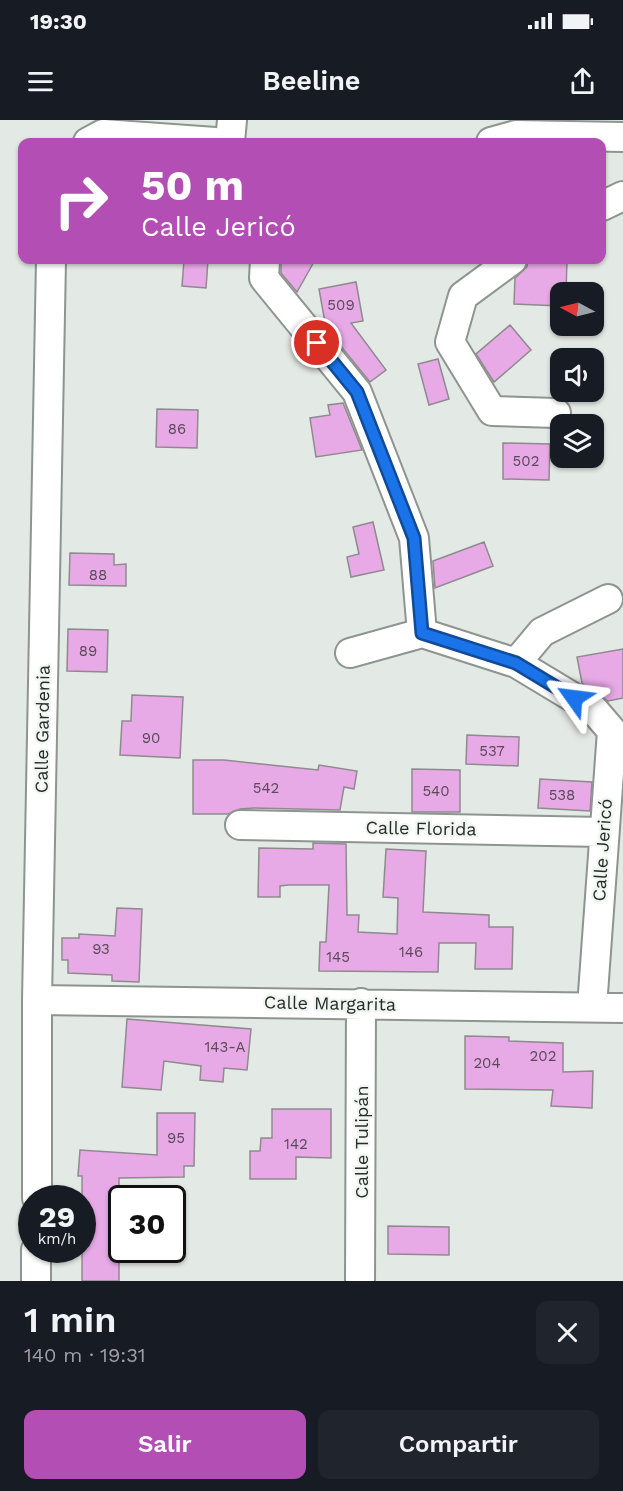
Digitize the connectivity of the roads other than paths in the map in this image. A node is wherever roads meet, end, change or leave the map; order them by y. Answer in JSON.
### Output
{"nodes":[{"id":1,"x":232,"y":120,"type":"edge"},
{"id":2,"x":623,"y":137,"type":"edge"},
{"id":3,"x":97,"y":138,"type":"edge"},
{"id":4,"x":151,"y":138,"type":"edge"},
{"id":5,"x":230,"y":138,"type":"edge"},
{"id":6,"x":505,"y":138,"type":"edge"},
{"id":7,"x":623,"y":196,"type":"edge"},
{"id":8,"x":606,"y":204,"type":"edge"},
{"id":9,"x":51,"y":264,"type":"edge"},
{"id":10,"x":265,"y":264,"type":"edge"},
{"id":11,"x":507,"y":264,"type":"edge"},
{"id":12,"x":556,"y":413,"type":"dead end"},
{"id":13,"x":608,"y":599,"type":"dead end"},
{"id":14,"x":422,"y":633,"type":"junction"},
{"id":15,"x":350,"y":653,"type":"dead end"},
{"id":16,"x":516,"y":663,"type":"junction"},
{"id":17,"x":240,"y":825,"type":"dead end"},
{"id":18,"x":603,"y":832,"type":"junction"},
{"id":19,"x":37,"y":1000,"type":"junction"},
{"id":20,"x":361,"y":1003,"type":"junction"},
{"id":21,"x":592,"y":1007,"type":"junction"},
{"id":22,"x":623,"y":1008,"type":"edge"},
{"id":23,"x":36,"y":1185,"type":"edge"},
{"id":24,"x":36,"y":1263,"type":"edge"},
{"id":25,"x":36,"y":1281,"type":"edge"},
{"id":26,"x":360,"y":1281,"type":"edge"}],
"edges":[{"from":1,"to":5,"type":"street"},
{"from":2,"to":6,"type":"street"},
{"from":3,"to":4,"type":"street"},
{"from":7,"to":8,"type":"street"},
{"from":9,"to":19,"type":"street","name":"Calle Gardenia"},
{"from":10,"to":14,"type":"street"},
{"from":11,"to":12,"type":"street"},
{"from":13,"to":16,"type":"street"},
{"from":14,"to":15,"type":"street"},
{"from":14,"to":16,"type":"street","name":"Calle Jericó"},
{"from":16,"to":18,"type":"street","name":"Calle Jericó"},
{"from":17,"to":18,"type":"street","name":"Calle Florida"},
{"from":18,"to":21,"type":"street","name":"Calle Jericó"},
{"from":19,"to":20,"type":"street","name":"Calle Margarita"},
{"from":19,"to":23,"type":"street","name":"Calle Gardenia"},
{"from":20,"to":21,"type":"street","name":"Calle Margarita"},
{"from":20,"to":26,"type":"street","name":"Calle Tulipán"},
{"from":21,"to":22,"type":"street","name":"Calle Margarita"},
{"from":24,"to":25,"type":"street"}]}
